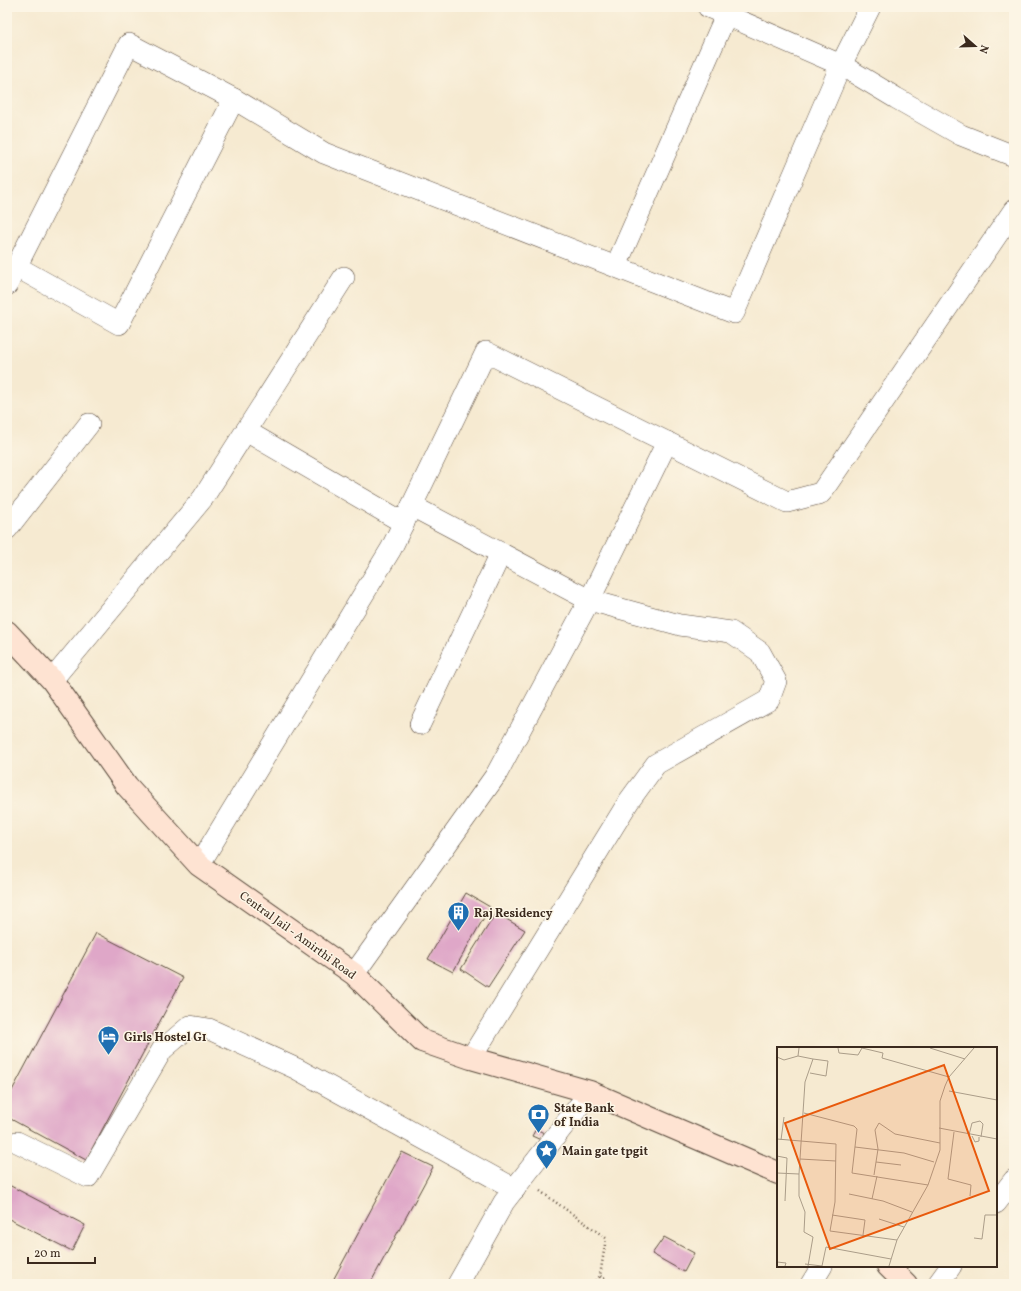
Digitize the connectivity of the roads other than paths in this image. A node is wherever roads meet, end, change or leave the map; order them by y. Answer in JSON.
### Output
{"nodes":[{"id":1,"x":870,"y":7,"type":"edge"},
{"id":2,"x":717,"y":11,"type":"edge"},
{"id":3,"x":841,"y":65,"type":"junction"},
{"id":4,"x":234,"y":99,"type":"junction"},
{"id":5,"x":1014,"y":156,"type":"edge"},
{"id":6,"x":1014,"y":210,"type":"edge"},
{"id":7,"x":616,"y":266,"type":"junction"},
{"id":8,"x":12,"y":276,"type":"edge"},
{"id":9,"x":344,"y":277,"type":"dead end"},
{"id":10,"x":89,"y":424,"type":"dead end"},
{"id":11,"x":246,"y":431,"type":"junction"},
{"id":12,"x":666,"y":442,"type":"junction"},
{"id":13,"x":408,"y":515,"type":"junction"},
{"id":14,"x":7,"y":529,"type":"edge"},
{"id":15,"x":501,"y":554,"type":"junction"},
{"id":16,"x":589,"y":600,"type":"junction"},
{"id":17,"x":7,"y":632,"type":"edge"},
{"id":18,"x":52,"y":680,"type":"junction"},
{"id":19,"x":420,"y":724,"type":"dead end"},
{"id":20,"x":199,"y":865,"type":"junction"},
{"id":21,"x":354,"y":974,"type":"junction"},
{"id":22,"x":471,"y":1058,"type":"junction"},
{"id":23,"x":590,"y":1092,"type":"junction"},
{"id":24,"x":17,"y":1142,"type":"dead end"},
{"id":25,"x":777,"y":1173,"type":"edge"},
{"id":26,"x":1014,"y":1180,"type":"edge"},
{"id":27,"x":515,"y":1189,"type":"junction"},
{"id":28,"x":997,"y":1202,"type":"edge"},
{"id":29,"x":821,"y":1267,"type":"edge"},
{"id":30,"x":889,"y":1267,"type":"edge"},
{"id":31,"x":950,"y":1267,"type":"edge"},
{"id":32,"x":458,"y":1284,"type":"edge"},
{"id":33,"x":811,"y":1284,"type":"edge"},
{"id":34,"x":906,"y":1284,"type":"edge"},
{"id":35,"x":938,"y":1284,"type":"edge"}],
"edges":[{"from":1,"to":3,"type":"street"},
{"from":2,"to":3,"type":"street"},
{"from":2,"to":7,"type":"street"},
{"from":3,"to":5,"type":"street"},
{"from":3,"to":7,"type":"street"},
{"from":4,"to":7,"type":"street"},
{"from":4,"to":8,"type":"street"},
{"from":4,"to":8,"type":"street"},
{"from":6,"to":12,"type":"street"},
{"from":9,"to":11,"type":"street"},
{"from":10,"to":14,"type":"street"},
{"from":11,"to":13,"type":"street"},
{"from":11,"to":18,"type":"street"},
{"from":12,"to":13,"type":"street"},
{"from":12,"to":16,"type":"street"},
{"from":13,"to":15,"type":"street"},
{"from":13,"to":20,"type":"street"},
{"from":15,"to":16,"type":"street"},
{"from":15,"to":19,"type":"street"},
{"from":16,"to":21,"type":"street"},
{"from":16,"to":22,"type":"street"},
{"from":17,"to":18,"type":"main road","name":"Central Jail - Amirthi Road"},
{"from":18,"to":20,"type":"main road","name":"Central Jail - Amirthi Road"},
{"from":20,"to":21,"type":"main road","name":"Central Jail - Amirthi Road"},
{"from":21,"to":22,"type":"main road","name":"Central Jail - Amirthi Road"},
{"from":22,"to":23,"type":"main road","name":"Central Jail - Amirthi Road"},
{"from":23,"to":25,"type":"main road","name":"Central Jail - Amirthi Road"},
{"from":23,"to":27,"type":"street"},
{"from":24,"to":27,"type":"street"},
{"from":26,"to":28,"type":"street"},
{"from":27,"to":32,"type":"street"},
{"from":29,"to":33,"type":"street"},
{"from":30,"to":34,"type":"main road"},
{"from":31,"to":35,"type":"street"}]}
